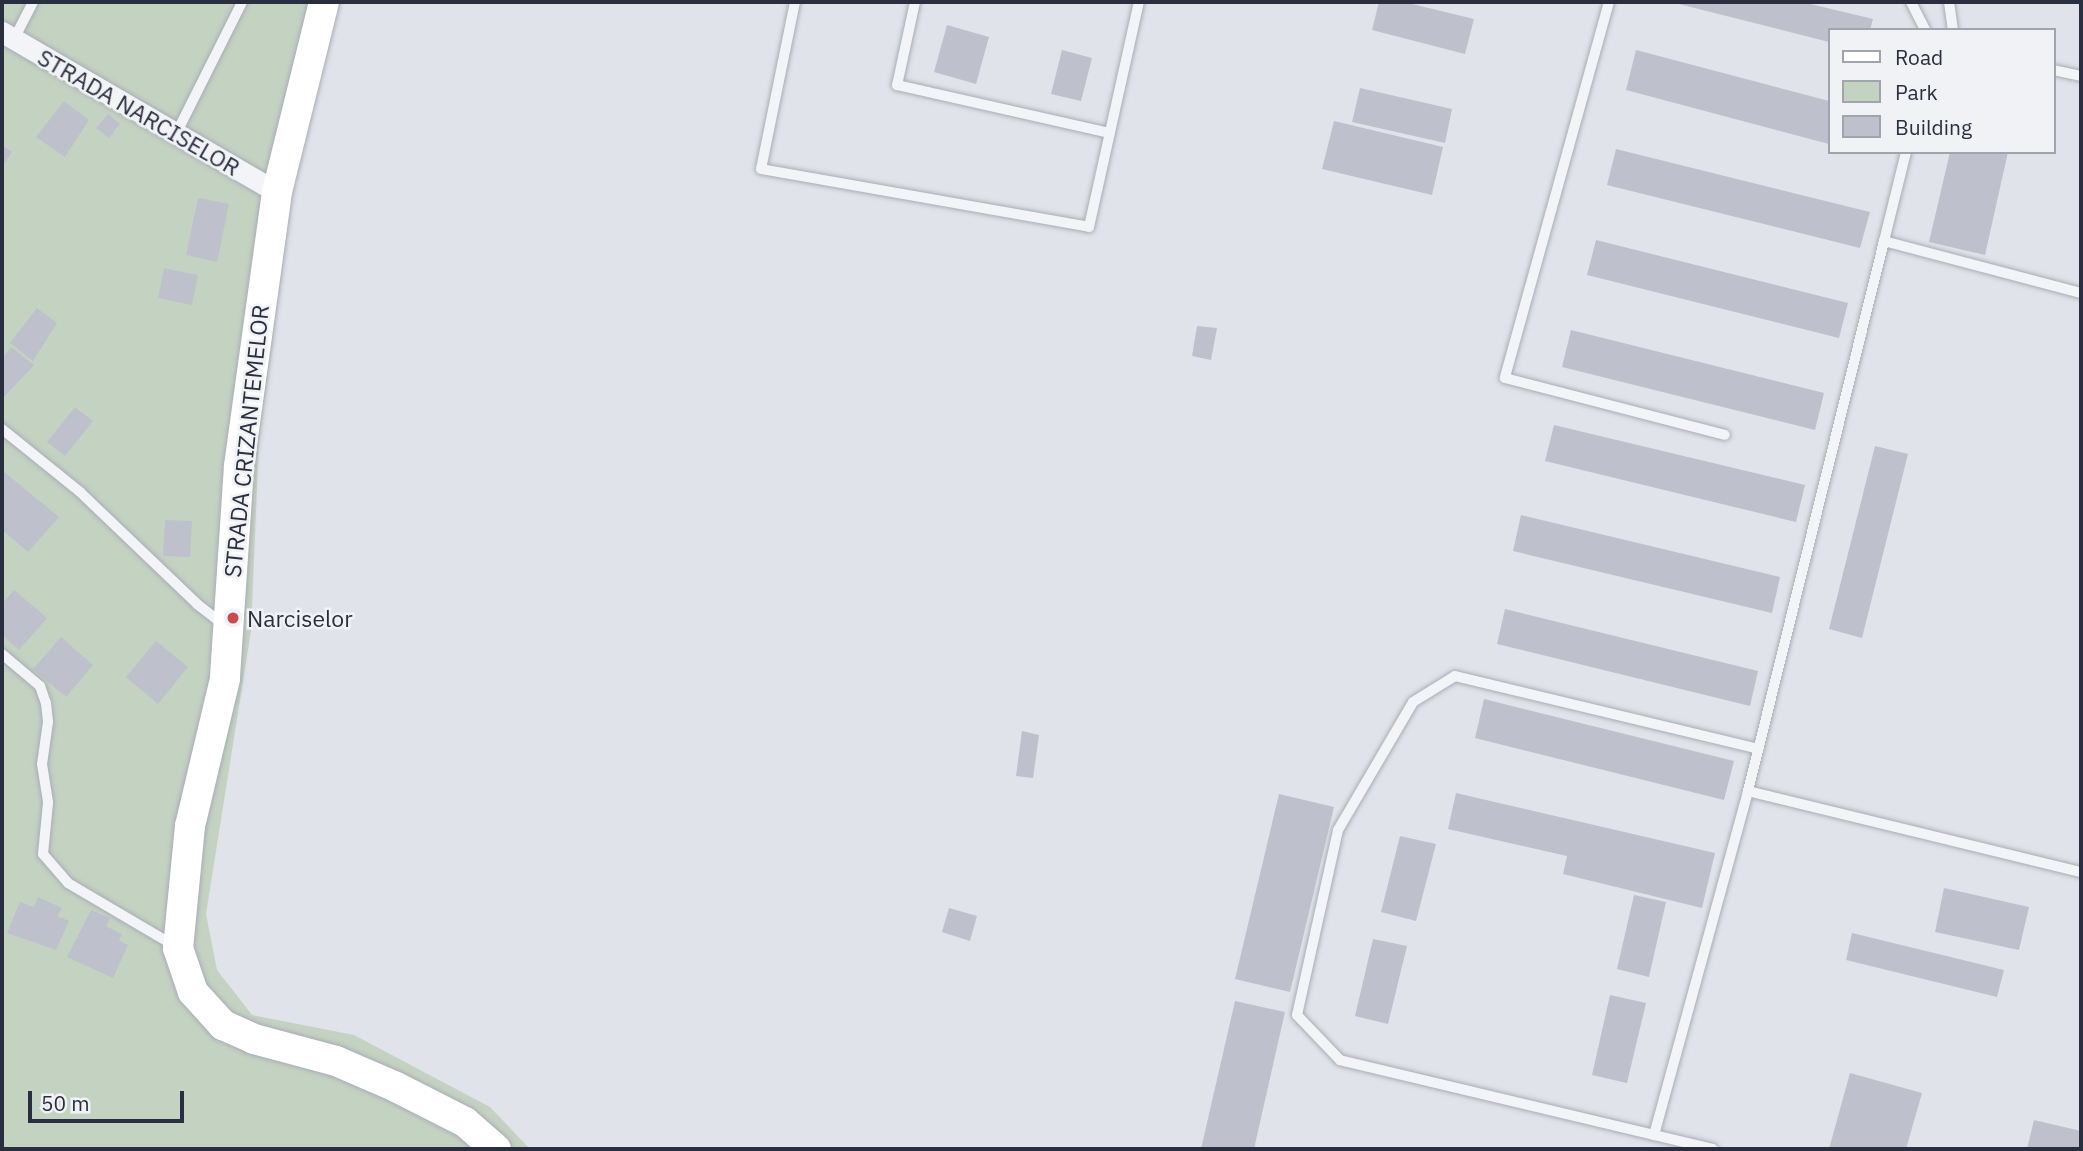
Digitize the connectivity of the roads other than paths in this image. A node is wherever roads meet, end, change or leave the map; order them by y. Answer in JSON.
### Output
{"nodes":[{"id":1,"x":33,"y":2,"type":"edge"},
{"id":2,"x":242,"y":2,"type":"edge"},
{"id":3,"x":324,"y":2,"type":"edge"},
{"id":4,"x":795,"y":2,"type":"edge"},
{"id":5,"x":915,"y":2,"type":"edge"},
{"id":6,"x":1139,"y":2,"type":"edge"},
{"id":7,"x":1609,"y":2,"type":"edge"},
{"id":8,"x":1911,"y":2,"type":"edge"},
{"id":9,"x":1949,"y":2,"type":"edge"},
{"id":10,"x":1924,"y":28,"type":"edge"},
{"id":11,"x":1953,"y":28,"type":"edge"},
{"id":12,"x":8,"y":35,"type":"edge"},
{"id":13,"x":2055,"y":70,"type":"edge"},
{"id":14,"x":2081,"y":76,"type":"edge"},
{"id":15,"x":1110,"y":132,"type":"junction"},
{"id":16,"x":175,"y":136,"type":"junction"},
{"id":17,"x":1906,"y":154,"type":"edge"},
{"id":18,"x":277,"y":192,"type":"junction"},
{"id":19,"x":1884,"y":241,"type":"junction"},
{"id":20,"x":2081,"y":293,"type":"edge"},
{"id":21,"x":2,"y":429,"type":"edge"},
{"id":22,"x":1725,"y":435,"type":"dead end"},
{"id":23,"x":227,"y":627,"type":"junction"},
{"id":24,"x":2,"y":654,"type":"edge"},
{"id":25,"x":1758,"y":749,"type":"junction"},
{"id":26,"x":1748,"y":791,"type":"junction"},
{"id":27,"x":2081,"y":872,"type":"edge"},
{"id":28,"x":178,"y":948,"type":"junction"},
{"id":29,"x":1654,"y":1135,"type":"junction"},
{"id":30,"x":496,"y":1149,"type":"edge"},
{"id":31,"x":1713,"y":1149,"type":"edge"}],
"edges":[{"from":1,"to":12,"type":"lane"},
{"from":2,"to":16,"type":"lane"},
{"from":3,"to":18,"type":"street","name":"STRADA CRIZANTEMELOR"},
{"from":4,"to":15,"type":"lane"},
{"from":5,"to":15,"type":"lane"},
{"from":6,"to":15,"type":"lane"},
{"from":7,"to":22,"type":"lane"},
{"from":8,"to":10,"type":"lane"},
{"from":9,"to":11,"type":"lane"},
{"from":12,"to":16,"type":"street","name":"STRADA NARCISELOR"},
{"from":13,"to":14,"type":"lane"},
{"from":16,"to":18,"type":"street","name":"STRADA NARCISELOR"},
{"from":17,"to":19,"type":"lane"},
{"from":18,"to":23,"type":"street","name":"STRADA CRIZANTEMELOR"},
{"from":19,"to":20,"type":"lane"},
{"from":19,"to":25,"type":"lane"},
{"from":21,"to":23,"type":"lane"},
{"from":23,"to":28,"type":"street","name":"STRADA CRIZANTEMELOR"},
{"from":24,"to":28,"type":"lane"},
{"from":25,"to":26,"type":"lane"},
{"from":25,"to":29,"type":"lane"},
{"from":26,"to":27,"type":"lane"},
{"from":26,"to":29,"type":"lane"},
{"from":28,"to":30,"type":"street","name":"STRADA CRIZANTEMELOR"},
{"from":29,"to":31,"type":"lane"}]}
